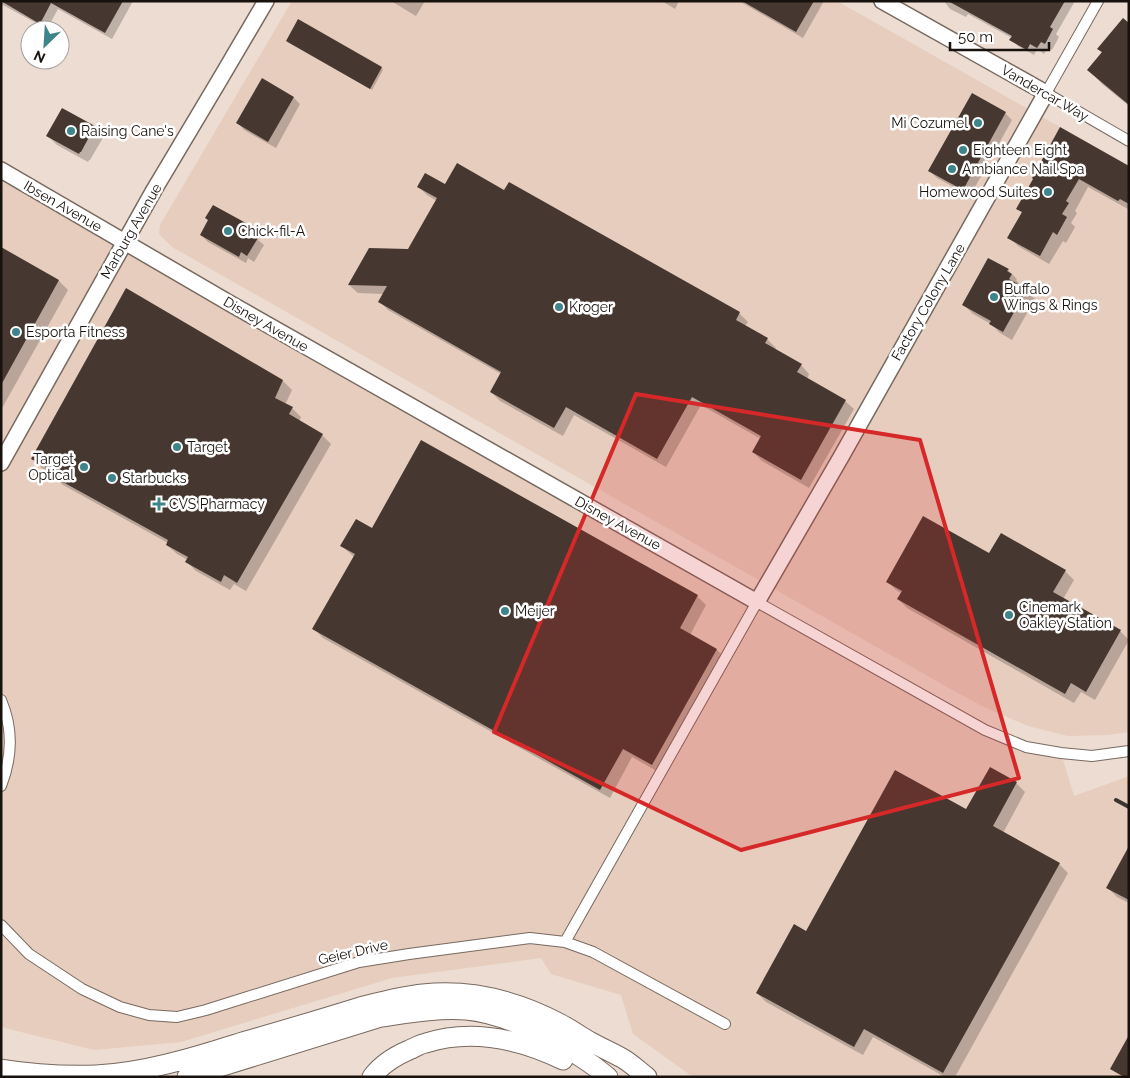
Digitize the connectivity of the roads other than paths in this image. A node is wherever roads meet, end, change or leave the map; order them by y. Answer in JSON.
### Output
{"nodes":[{"id":1,"x":266,"y":1,"type":"edge"},
{"id":2,"x":882,"y":1,"type":"edge"},
{"id":3,"x":1098,"y":1,"type":"edge"},
{"id":4,"x":1046,"y":94,"type":"junction"},
{"id":5,"x":1129,"y":141,"type":"edge"},
{"id":6,"x":1,"y":170,"type":"edge"},
{"id":7,"x":124,"y":242,"type":"junction"},
{"id":8,"x":1,"y":463,"type":"edge"},
{"id":9,"x":757,"y":602,"type":"junction"},
{"id":10,"x":1,"y":700,"type":"edge"},
{"id":11,"x":1129,"y":751,"type":"edge"},
{"id":12,"x":1,"y":786,"type":"edge"},
{"id":13,"x":1,"y":925,"type":"edge"},
{"id":14,"x":565,"y":942,"type":"junction"},
{"id":15,"x":724,"y":1024,"type":"dead end"},
{"id":16,"x":594,"y":1044,"type":"junction"},
{"id":17,"x":1,"y":1069,"type":"edge"},
{"id":18,"x":187,"y":1077,"type":"edge"},
{"id":19,"x":372,"y":1077,"type":"edge"},
{"id":20,"x":590,"y":1077,"type":"edge"},
{"id":21,"x":608,"y":1077,"type":"edge"},
{"id":22,"x":628,"y":1077,"type":"edge"},
{"id":23,"x":647,"y":1077,"type":"edge"}],
"edges":[{"from":1,"to":7,"type":"street","name":"Marburg Avenue"},
{"from":2,"to":4,"type":"street","name":"Vandercar Way"},
{"from":3,"to":4,"type":"street","name":"Factory Colony Lane"},
{"from":4,"to":5,"type":"street","name":"Vandercar Way"},
{"from":4,"to":9,"type":"street","name":"Factory Colony Lane"},
{"from":6,"to":7,"type":"street","name":"Ibsen Avenue"},
{"from":7,"to":8,"type":"street","name":"Marburg Avenue"},
{"from":7,"to":9,"type":"street","name":"Disney Avenue"},
{"from":9,"to":11,"type":"street","name":"Disney Avenue"},
{"from":9,"to":14,"type":"street"},
{"from":10,"to":12,"type":"street"},
{"from":13,"to":14,"type":"street","name":"Geier Drive"},
{"from":14,"to":15,"type":"street","name":"Geier Drive"},
{"from":16,"to":17,"type":"highway"},
{"from":16,"to":22,"type":"highway"},
{"from":16,"to":23,"type":"highway"},
{"from":18,"to":21,"type":"highway"},
{"from":19,"to":20,"type":"highway"}]}
